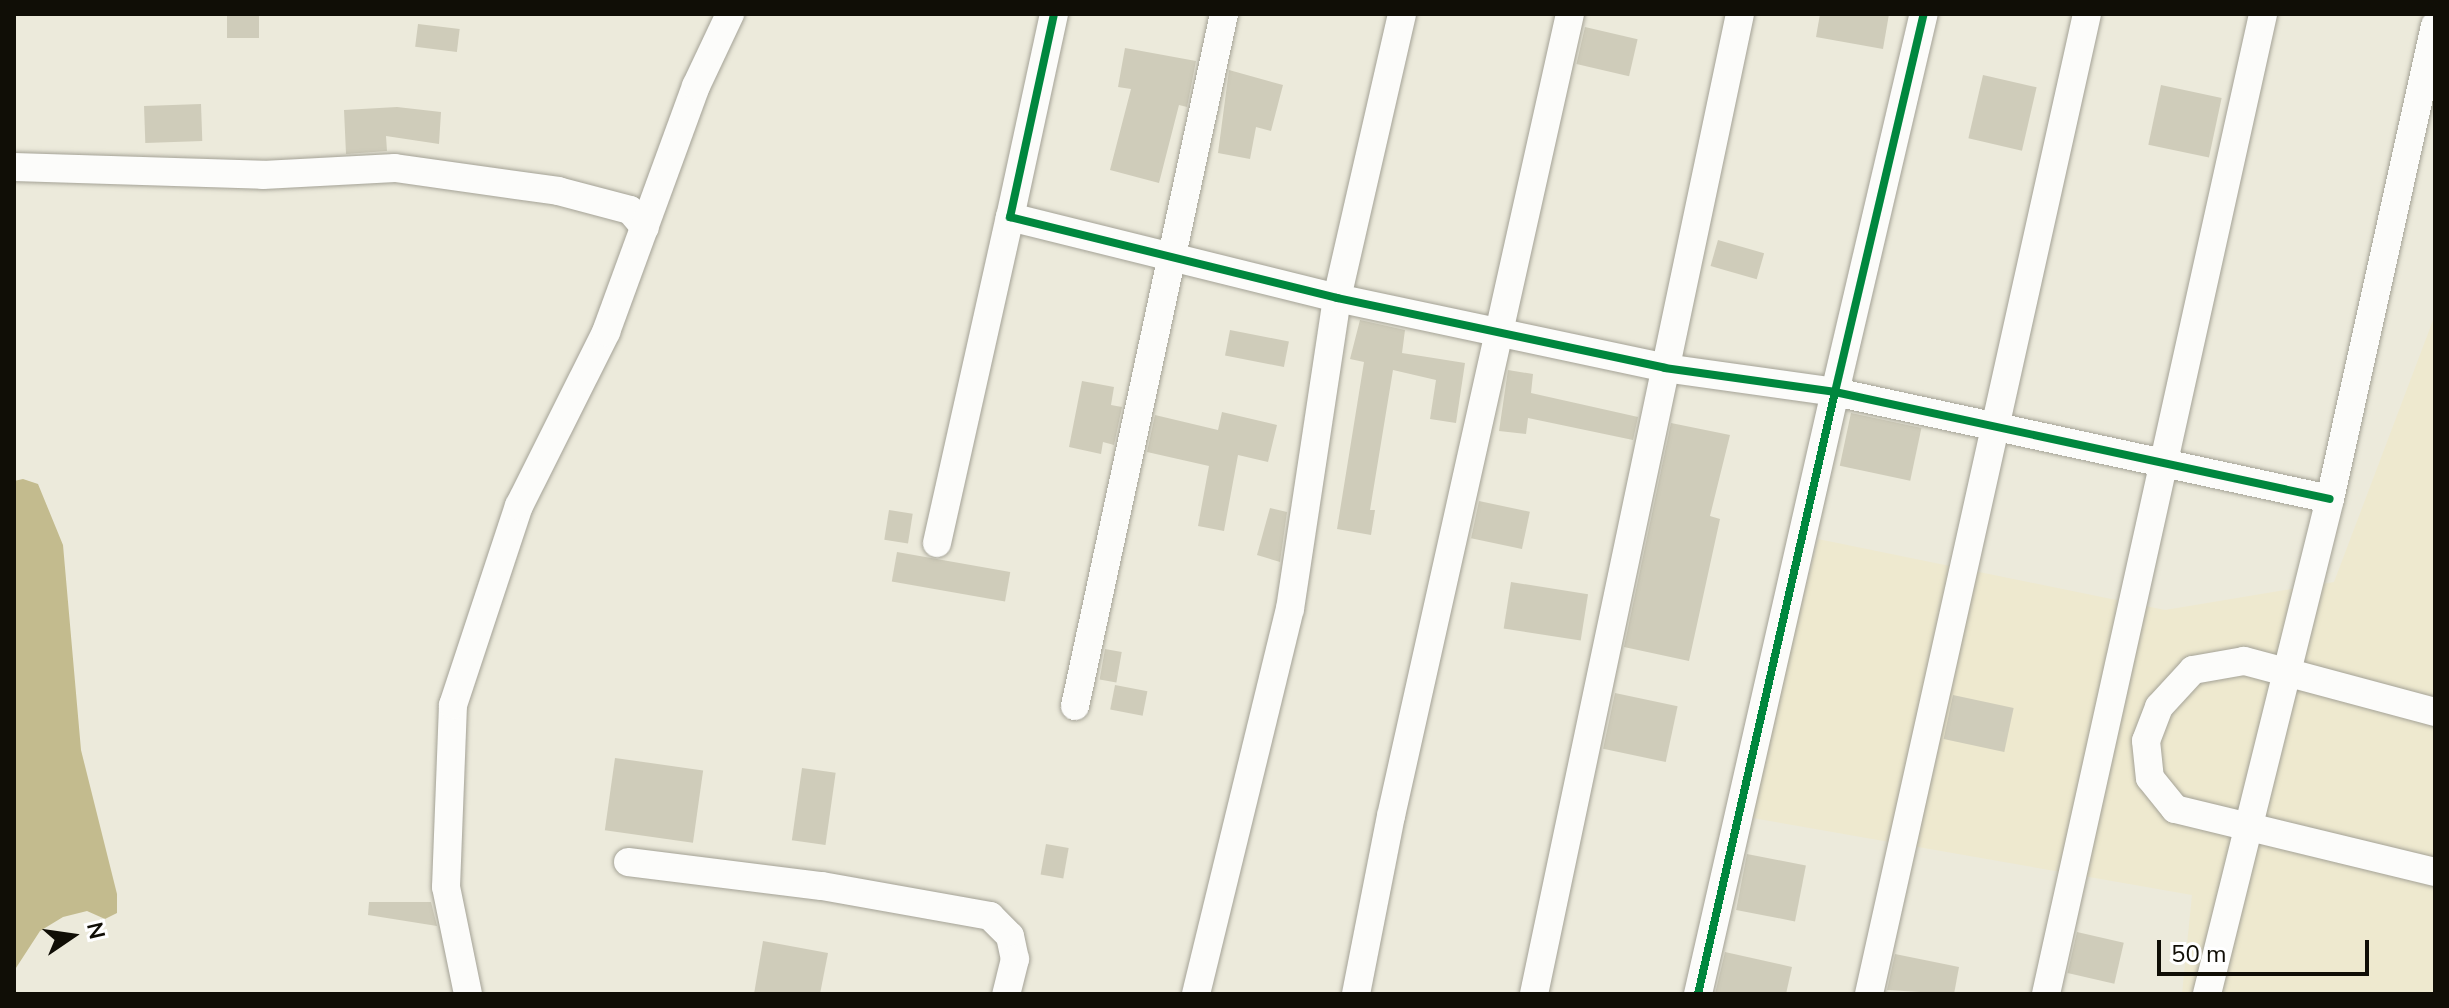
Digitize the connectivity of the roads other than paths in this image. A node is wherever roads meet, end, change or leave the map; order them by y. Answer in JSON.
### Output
{"nodes":[{"id":1,"x":730,"y":14,"type":"edge"},
{"id":2,"x":1054,"y":14,"type":"edge"},
{"id":3,"x":1224,"y":14,"type":"edge"},
{"id":4,"x":1402,"y":14,"type":"edge"},
{"id":5,"x":1570,"y":14,"type":"edge"},
{"id":6,"x":1740,"y":14,"type":"edge"},
{"id":7,"x":1924,"y":14,"type":"edge"},
{"id":8,"x":2087,"y":14,"type":"edge"},
{"id":9,"x":2263,"y":14,"type":"edge"},
{"id":10,"x":2435,"y":25,"type":"edge"},
{"id":11,"x":14,"y":167,"type":"edge"},
{"id":12,"x":1010,"y":217,"type":"junction"},
{"id":13,"x":645,"y":228,"type":"junction"},
{"id":14,"x":1170,"y":254,"type":"junction"},
{"id":15,"x":1337,"y":298,"type":"junction"},
{"id":16,"x":1500,"y":331,"type":"junction"},
{"id":17,"x":1665,"y":368,"type":"junction"},
{"id":18,"x":1835,"y":392,"type":"junction"},
{"id":19,"x":1992,"y":428,"type":"junction"},
{"id":20,"x":2166,"y":464,"type":"junction"},
{"id":21,"x":2330,"y":499,"type":"junction"},
{"id":22,"x":937,"y":543,"type":"dead end"},
{"id":23,"x":1075,"y":706,"type":"dead end"},
{"id":24,"x":2435,"y":712,"type":"edge"},
{"id":25,"x":628,"y":862,"type":"dead end"},
{"id":26,"x":2435,"y":872,"type":"edge"},
{"id":27,"x":468,"y":994,"type":"edge"},
{"id":28,"x":1006,"y":994,"type":"edge"},
{"id":29,"x":1196,"y":994,"type":"edge"},
{"id":30,"x":1356,"y":994,"type":"edge"},
{"id":31,"x":1534,"y":994,"type":"edge"},
{"id":32,"x":1698,"y":994,"type":"edge"},
{"id":33,"x":1869,"y":994,"type":"edge"},
{"id":34,"x":2046,"y":994,"type":"edge"},
{"id":35,"x":2207,"y":994,"type":"edge"}],
"edges":[{"from":1,"to":13,"type":"street"},
{"from":2,"to":12,"type":"street"},
{"from":3,"to":14,"type":"street"},
{"from":4,"to":15,"type":"street"},
{"from":5,"to":16,"type":"street"},
{"from":6,"to":17,"type":"street"},
{"from":7,"to":18,"type":"street"},
{"from":8,"to":19,"type":"street"},
{"from":9,"to":20,"type":"street"},
{"from":10,"to":21,"type":"street"},
{"from":11,"to":13,"type":"street"},
{"from":12,"to":14,"type":"street"},
{"from":12,"to":22,"type":"street"},
{"from":13,"to":27,"type":"street"},
{"from":14,"to":15,"type":"street"},
{"from":14,"to":23,"type":"street"},
{"from":15,"to":16,"type":"street"},
{"from":15,"to":29,"type":"street"},
{"from":16,"to":17,"type":"street"},
{"from":16,"to":30,"type":"street"},
{"from":17,"to":18,"type":"street"},
{"from":17,"to":31,"type":"street"},
{"from":18,"to":19,"type":"street"},
{"from":18,"to":32,"type":"street"},
{"from":19,"to":20,"type":"street"},
{"from":19,"to":33,"type":"street"},
{"from":20,"to":21,"type":"street"},
{"from":20,"to":34,"type":"street"},
{"from":21,"to":35,"type":"street"},
{"from":24,"to":26,"type":"street"},
{"from":25,"to":28,"type":"street"}]}
